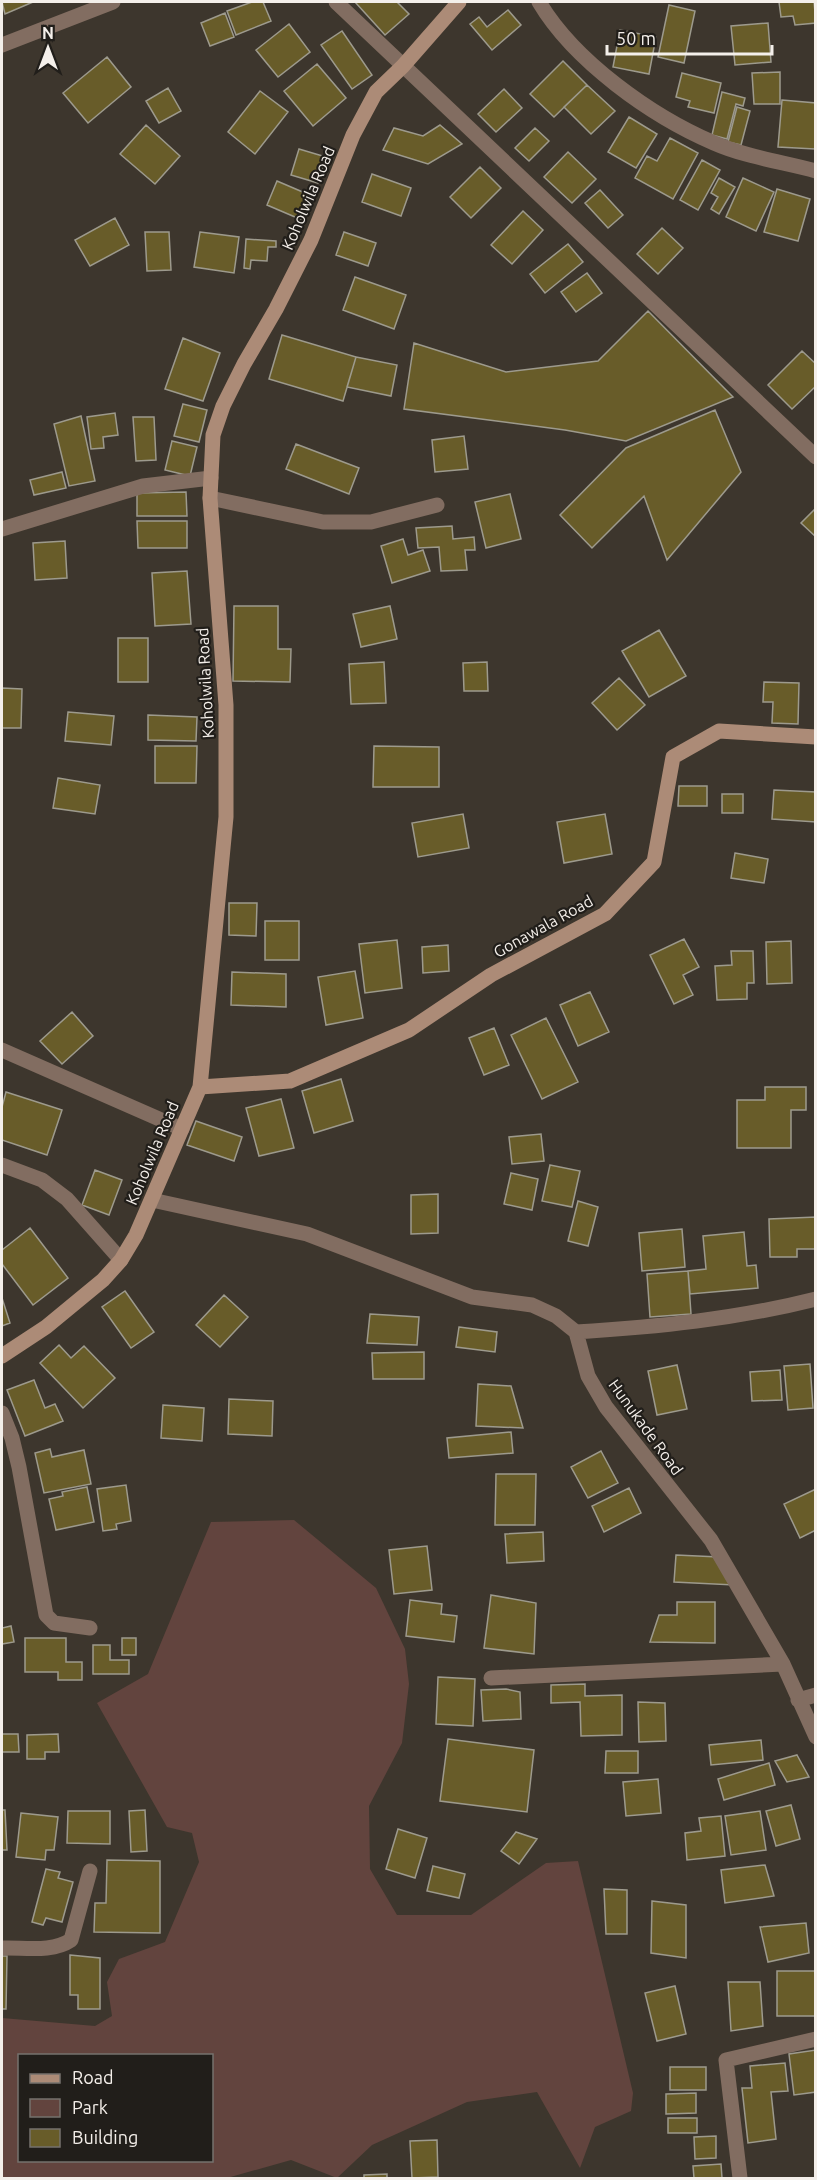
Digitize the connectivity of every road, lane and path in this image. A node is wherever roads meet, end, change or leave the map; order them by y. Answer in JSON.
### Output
{"nodes":[{"id":1,"x":113,"y":2,"type":"edge"},
{"id":2,"x":336,"y":2,"type":"edge"},
{"id":3,"x":459,"y":2,"type":"edge"},
{"id":4,"x":539,"y":2,"type":"edge"},
{"id":5,"x":2,"y":45,"type":"edge"},
{"id":6,"x":403,"y":66,"type":"junction"},
{"id":7,"x":816,"y":171,"type":"edge"},
{"id":8,"x":816,"y":457,"type":"edge"},
{"id":9,"x":211,"y":478,"type":"junction"},
{"id":10,"x":210,"y":498,"type":"junction"},
{"id":11,"x":437,"y":505,"type":"dead end"},
{"id":12,"x":2,"y":529,"type":"edge"},
{"id":13,"x":816,"y":737,"type":"edge"},
{"id":14,"x":2,"y":1050,"type":"edge"},
{"id":15,"x":200,"y":1087,"type":"junction"},
{"id":16,"x":182,"y":1130,"type":"junction"},
{"id":17,"x":2,"y":1165,"type":"edge"},
{"id":18,"x":152,"y":1200,"type":"junction"},
{"id":19,"x":121,"y":1260,"type":"junction"},
{"id":20,"x":816,"y":1299,"type":"edge"},
{"id":21,"x":576,"y":1332,"type":"junction"},
{"id":22,"x":2,"y":1356,"type":"edge"},
{"id":23,"x":2,"y":1413,"type":"edge"},
{"id":24,"x":90,"y":1628,"type":"dead end"},
{"id":25,"x":783,"y":1664,"type":"junction"},
{"id":26,"x":491,"y":1678,"type":"dead end"},
{"id":27,"x":816,"y":1695,"type":"edge"},
{"id":28,"x":798,"y":1700,"type":"junction"},
{"id":29,"x":816,"y":1737,"type":"edge"},
{"id":30,"x":90,"y":1871,"type":"dead end"},
{"id":31,"x":2,"y":1947,"type":"edge"},
{"id":32,"x":816,"y":2038,"type":"edge"},
{"id":33,"x":740,"y":2178,"type":"edge"}],
"edges":[{"from":1,"to":5,"type":"street"},
{"from":2,"to":6,"type":"street"},
{"from":3,"to":6,"type":"street","name":"Koholwila Road"},
{"from":4,"to":7,"type":"street"},
{"from":6,"to":8,"type":"street"},
{"from":6,"to":9,"type":"street","name":"Koholwila Road"},
{"from":9,"to":10,"type":"street","name":"Koholwila Road"},
{"from":9,"to":12,"type":"street"},
{"from":10,"to":11,"type":"street"},
{"from":10,"to":15,"type":"street","name":"Koholwila Road"},
{"from":13,"to":15,"type":"street","name":"Gonawala Road"},
{"from":14,"to":16,"type":"street"},
{"from":15,"to":16,"type":"street","name":"Koholwila Road"},
{"from":16,"to":18,"type":"street","name":"Koholwila Road"},
{"from":17,"to":19,"type":"street"},
{"from":18,"to":19,"type":"street","name":"Koholwila Road"},
{"from":18,"to":21,"type":"street"},
{"from":19,"to":22,"type":"street","name":"Koholwila Road"},
{"from":20,"to":21,"type":"street"},
{"from":21,"to":25,"type":"street","name":"Hunukade Road"},
{"from":23,"to":24,"type":"street"},
{"from":25,"to":26,"type":"street"},
{"from":25,"to":28,"type":"street","name":"Hunukade Road"},
{"from":27,"to":28,"type":"street"},
{"from":28,"to":29,"type":"street","name":"Hunukade Road"},
{"from":30,"to":31,"type":"street"},
{"from":32,"to":33,"type":"street"}]}
